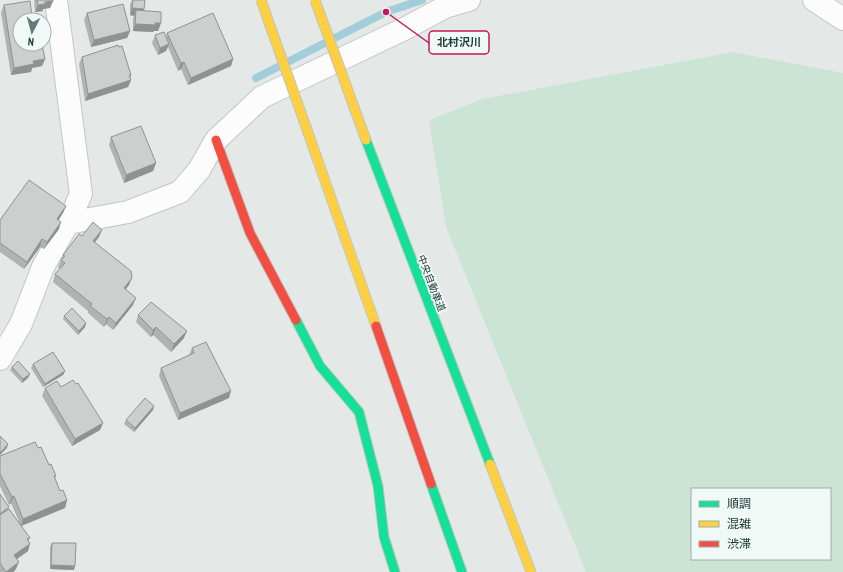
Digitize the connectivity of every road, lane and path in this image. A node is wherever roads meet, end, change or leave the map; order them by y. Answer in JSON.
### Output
{"nodes":[{"id":1,"x":56,"y":0,"type":"edge"},
{"id":2,"x":261,"y":0,"type":"edge"},
{"id":3,"x":315,"y":0,"type":"edge"},
{"id":4,"x":469,"y":0,"type":"edge"},
{"id":5,"x":814,"y":0,"type":"edge"},
{"id":6,"x":843,"y":19,"type":"edge"},
{"id":7,"x":216,"y":140,"type":"junction"},
{"id":8,"x":68,"y":223,"type":"junction"},
{"id":9,"x":0,"y":359,"type":"edge"},
{"id":10,"x":395,"y":572,"type":"edge"},
{"id":11,"x":462,"y":572,"type":"edge"},
{"id":12,"x":531,"y":572,"type":"edge"}],
"edges":[{"from":1,"to":8,"type":"street"},
{"from":2,"to":11,"type":"main road","bridge":true},
{"from":3,"to":12,"type":"main road","name":"中央自動車道","bridge":true},
{"from":4,"to":7,"type":"street"},
{"from":5,"to":6,"type":"street"},
{"from":7,"to":8,"type":"street"},
{"from":7,"to":10,"type":"main road"},
{"from":8,"to":9,"type":"street"}]}
